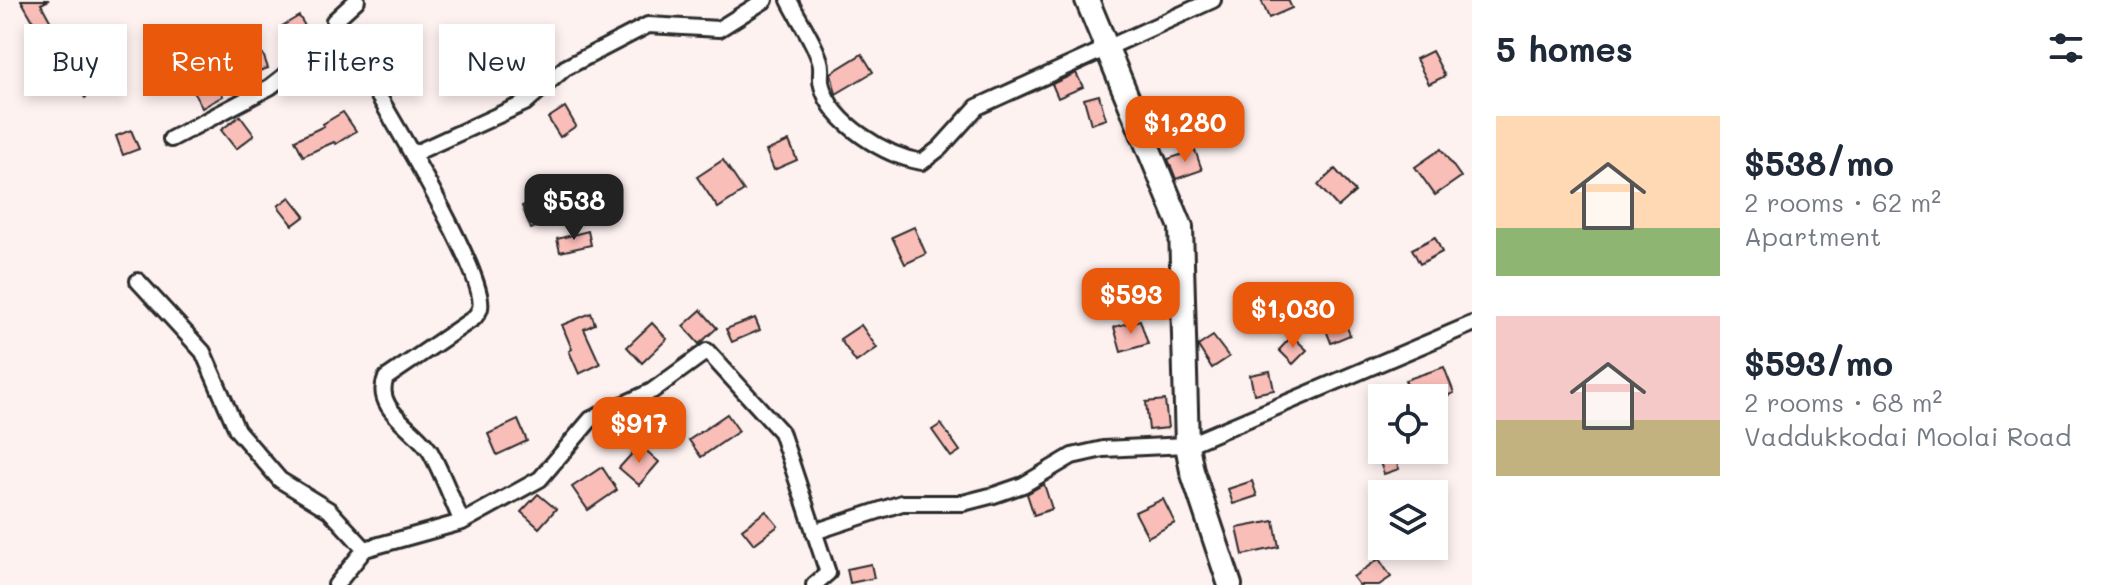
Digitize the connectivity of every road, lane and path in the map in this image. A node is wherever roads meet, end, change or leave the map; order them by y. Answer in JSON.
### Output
{"nodes":[{"id":1,"x":357,"y":0,"type":"edge"},
{"id":2,"x":765,"y":0,"type":"edge"},
{"id":3,"x":789,"y":0,"type":"edge"},
{"id":4,"x":1087,"y":0,"type":"edge"},
{"id":5,"x":1213,"y":0,"type":"edge"},
{"id":6,"x":336,"y":24,"type":"edge"},
{"id":7,"x":1108,"y":47,"type":"junction"},
{"id":8,"x":278,"y":81,"type":"edge"},
{"id":9,"x":379,"y":96,"type":"edge"},
{"id":10,"x":171,"y":139,"type":"dead end"},
{"id":11,"x":413,"y":154,"type":"junction"},
{"id":12,"x":138,"y":281,"type":"dead end"},
{"id":13,"x":1472,"y":324,"type":"edge"},
{"id":14,"x":1187,"y":445,"type":"junction"},
{"id":15,"x":462,"y":522,"type":"junction"},
{"id":16,"x":814,"y":532,"type":"junction"},
{"id":17,"x":365,"y":549,"type":"junction"},
{"id":18,"x":336,"y":585,"type":"edge"},
{"id":19,"x":814,"y":585,"type":"edge"},
{"id":20,"x":1230,"y":585,"type":"edge"}],
"edges":[{"from":1,"to":6,"type":"street"},
{"from":2,"to":11,"type":"street"},
{"from":3,"to":7,"type":"street"},
{"from":4,"to":7,"type":"street"},
{"from":5,"to":7,"type":"street"},
{"from":7,"to":14,"type":"street"},
{"from":8,"to":10,"type":"street"},
{"from":9,"to":11,"type":"street"},
{"from":11,"to":15,"type":"street"},
{"from":12,"to":17,"type":"street"},
{"from":13,"to":14,"type":"street"},
{"from":14,"to":16,"type":"street"},
{"from":14,"to":20,"type":"street"},
{"from":15,"to":16,"type":"street"},
{"from":15,"to":17,"type":"street"},
{"from":16,"to":19,"type":"street"},
{"from":17,"to":18,"type":"street"}]}
